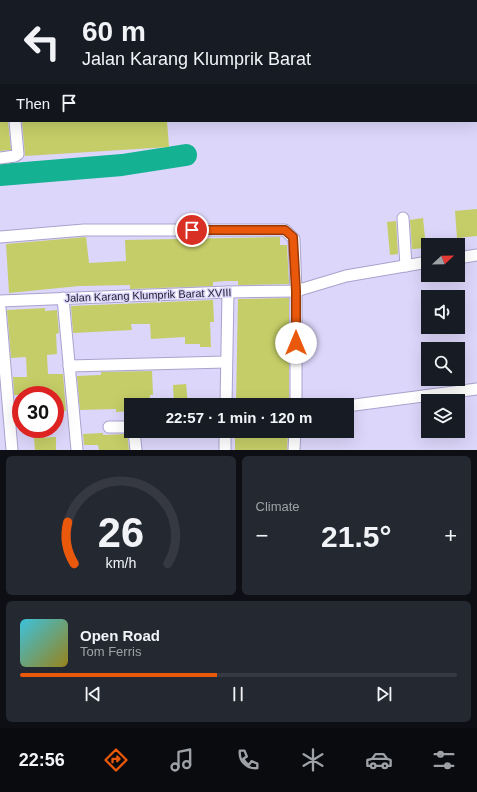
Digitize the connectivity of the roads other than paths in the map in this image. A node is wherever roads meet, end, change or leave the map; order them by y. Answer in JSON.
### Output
{"nodes":[{"id":1,"x":15,"y":122,"type":"edge"},
{"id":2,"x":0,"y":158,"type":"edge"},
{"id":3,"x":403,"y":218,"type":"dead end"},
{"id":4,"x":0,"y":237,"type":"edge"},
{"id":5,"x":477,"y":255,"type":"edge"},
{"id":6,"x":465,"y":257,"type":"edge"},
{"id":7,"x":421,"y":263,"type":"edge"},
{"id":8,"x":406,"y":266,"type":"junction"},
{"id":9,"x":296,"y":291,"type":"junction"},
{"id":10,"x":228,"y":292,"type":"junction"},
{"id":11,"x":63,"y":298,"type":"junction"},
{"id":12,"x":0,"y":301,"type":"edge"},
{"id":13,"x":0,"y":308,"type":"edge"},
{"id":14,"x":226,"y":362,"type":"junction"},
{"id":15,"x":69,"y":366,"type":"junction"},
{"id":16,"x":477,"y":389,"type":"edge"},
{"id":17,"x":226,"y":398,"type":"edge"},
{"id":18,"x":297,"y":398,"type":"edge"},
{"id":19,"x":354,"y":405,"type":"edge"},
{"id":20,"x":109,"y":427,"type":"dead end"},
{"id":21,"x":124,"y":427,"type":"edge"},
{"id":22,"x":135,"y":438,"type":"edge"},
{"id":23,"x":225,"y":438,"type":"edge"},
{"id":24,"x":295,"y":438,"type":"edge"},
{"id":25,"x":12,"y":450,"type":"edge"},
{"id":26,"x":77,"y":450,"type":"edge"},
{"id":27,"x":136,"y":450,"type":"edge"},
{"id":28,"x":225,"y":450,"type":"edge"},
{"id":29,"x":294,"y":450,"type":"edge"}],
"edges":[{"from":1,"to":2,"type":"street"},
{"from":3,"to":8,"type":"street"},
{"from":4,"to":9,"type":"street"},
{"from":5,"to":6,"type":"street"},
{"from":7,"to":8,"type":"street","name":"Jalan Karang Klumprik Barat XVIII"},
{"from":8,"to":9,"type":"street","name":"Jalan Karang Klumprik Barat XVIII"},
{"from":9,"to":10,"type":"street","name":"Jalan Karang Klumprik Barat XVIII"},
{"from":9,"to":18,"type":"street"},
{"from":10,"to":11,"type":"street","name":"Jalan Karang Klumprik Barat XVIII"},
{"from":10,"to":14,"type":"street"},
{"from":11,"to":12,"type":"street","name":"Jalan Karang Klumprik Barat XVIII"},
{"from":11,"to":15,"type":"street"},
{"from":13,"to":25,"type":"street"},
{"from":14,"to":15,"type":"street"},
{"from":14,"to":17,"type":"street"},
{"from":15,"to":26,"type":"street"},
{"from":16,"to":19,"type":"street"},
{"from":20,"to":21,"type":"street"},
{"from":22,"to":27,"type":"street"},
{"from":23,"to":28,"type":"street"},
{"from":24,"to":29,"type":"street"}]}
